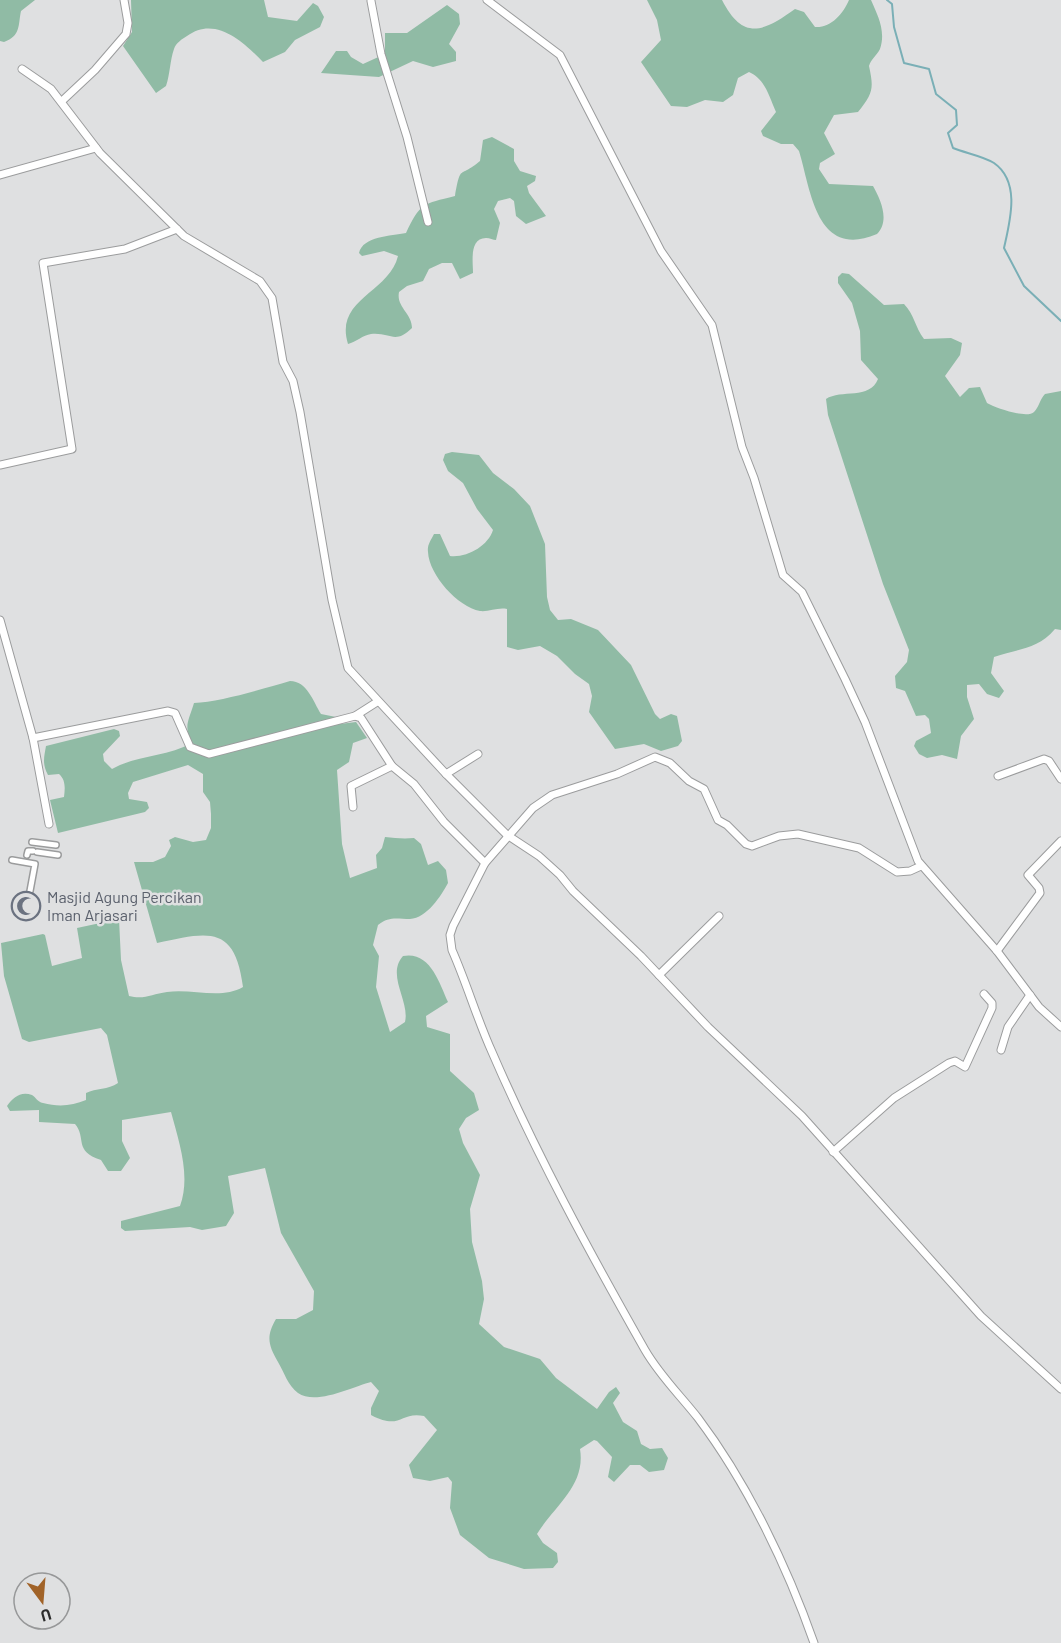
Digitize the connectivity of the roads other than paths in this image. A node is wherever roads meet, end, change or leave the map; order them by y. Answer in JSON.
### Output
{"nodes":[{"id":1,"x":124,"y":0,"type":"edge"},
{"id":2,"x":372,"y":0,"type":"edge"},
{"id":3,"x":487,"y":0,"type":"edge"},
{"id":4,"x":22,"y":69,"type":"dead end"},
{"id":5,"x":62,"y":101,"type":"junction"},
{"id":6,"x":96,"y":148,"type":"junction"},
{"id":7,"x":0,"y":175,"type":"edge"},
{"id":8,"x":428,"y":222,"type":"dead end"},
{"id":9,"x":177,"y":229,"type":"junction"},
{"id":10,"x":0,"y":465,"type":"edge"},
{"id":11,"x":0,"y":620,"type":"edge"},
{"id":12,"x":377,"y":702,"type":"junction"},
{"id":13,"x":356,"y":716,"type":"junction"},
{"id":14,"x":33,"y":738,"type":"junction"},
{"id":15,"x":478,"y":754,"type":"dead end"},
{"id":16,"x":392,"y":766,"type":"junction"},
{"id":17,"x":446,"y":774,"type":"junction"},
{"id":18,"x":998,"y":776,"type":"dead end"},
{"id":19,"x":1061,"y":779,"type":"edge"},
{"id":20,"x":353,"y":807,"type":"dead end"},
{"id":21,"x":49,"y":824,"type":"dead end"},
{"id":22,"x":507,"y":835,"type":"junction"},
{"id":23,"x":1061,"y":841,"type":"edge"},
{"id":24,"x":32,"y":842,"type":"dead end"},
{"id":25,"x":26,"y":859,"type":"junction"},
{"id":26,"x":12,"y":860,"type":"dead end"},
{"id":27,"x":485,"y":863,"type":"junction"},
{"id":28,"x":921,"y":866,"type":"junction"},
{"id":29,"x":30,"y":891,"type":"dead end"},
{"id":30,"x":719,"y":916,"type":"dead end"},
{"id":31,"x":997,"y":951,"type":"junction"},
{"id":32,"x":659,"y":975,"type":"junction"},
{"id":33,"x":984,"y":994,"type":"dead end"},
{"id":34,"x":1030,"y":995,"type":"junction"},
{"id":35,"x":1061,"y":1027,"type":"edge"},
{"id":36,"x":1001,"y":1050,"type":"dead end"},
{"id":37,"x":833,"y":1152,"type":"junction"},
{"id":38,"x":1061,"y":1389,"type":"edge"},
{"id":39,"x":814,"y":1643,"type":"edge"}],
"edges":[{"from":1,"to":5,"type":"street"},
{"from":2,"to":8,"type":"street"},
{"from":3,"to":28,"type":"street"},
{"from":4,"to":5,"type":"street"},
{"from":5,"to":6,"type":"street"},
{"from":6,"to":7,"type":"street"},
{"from":6,"to":9,"type":"street"},
{"from":9,"to":10,"type":"street"},
{"from":9,"to":12,"type":"street"},
{"from":11,"to":14,"type":"street"},
{"from":12,"to":13,"type":"street"},
{"from":12,"to":17,"type":"street"},
{"from":13,"to":14,"type":"street"},
{"from":13,"to":16,"type":"street"},
{"from":14,"to":21,"type":"street"},
{"from":15,"to":17,"type":"street"},
{"from":16,"to":20,"type":"street"},
{"from":16,"to":27,"type":"street"},
{"from":17,"to":22,"type":"street"},
{"from":18,"to":19,"type":"street"},
{"from":22,"to":27,"type":"street"},
{"from":22,"to":28,"type":"street"},
{"from":22,"to":32,"type":"street"},
{"from":23,"to":31,"type":"street"},
{"from":24,"to":25,"type":"street"},
{"from":25,"to":26,"type":"street"},
{"from":25,"to":29,"type":"street"},
{"from":27,"to":39,"type":"street"},
{"from":28,"to":31,"type":"street"},
{"from":30,"to":32,"type":"street"},
{"from":31,"to":34,"type":"street"},
{"from":32,"to":37,"type":"street"},
{"from":33,"to":37,"type":"street"},
{"from":34,"to":35,"type":"street"},
{"from":34,"to":36,"type":"street"},
{"from":37,"to":38,"type":"street"}]}
